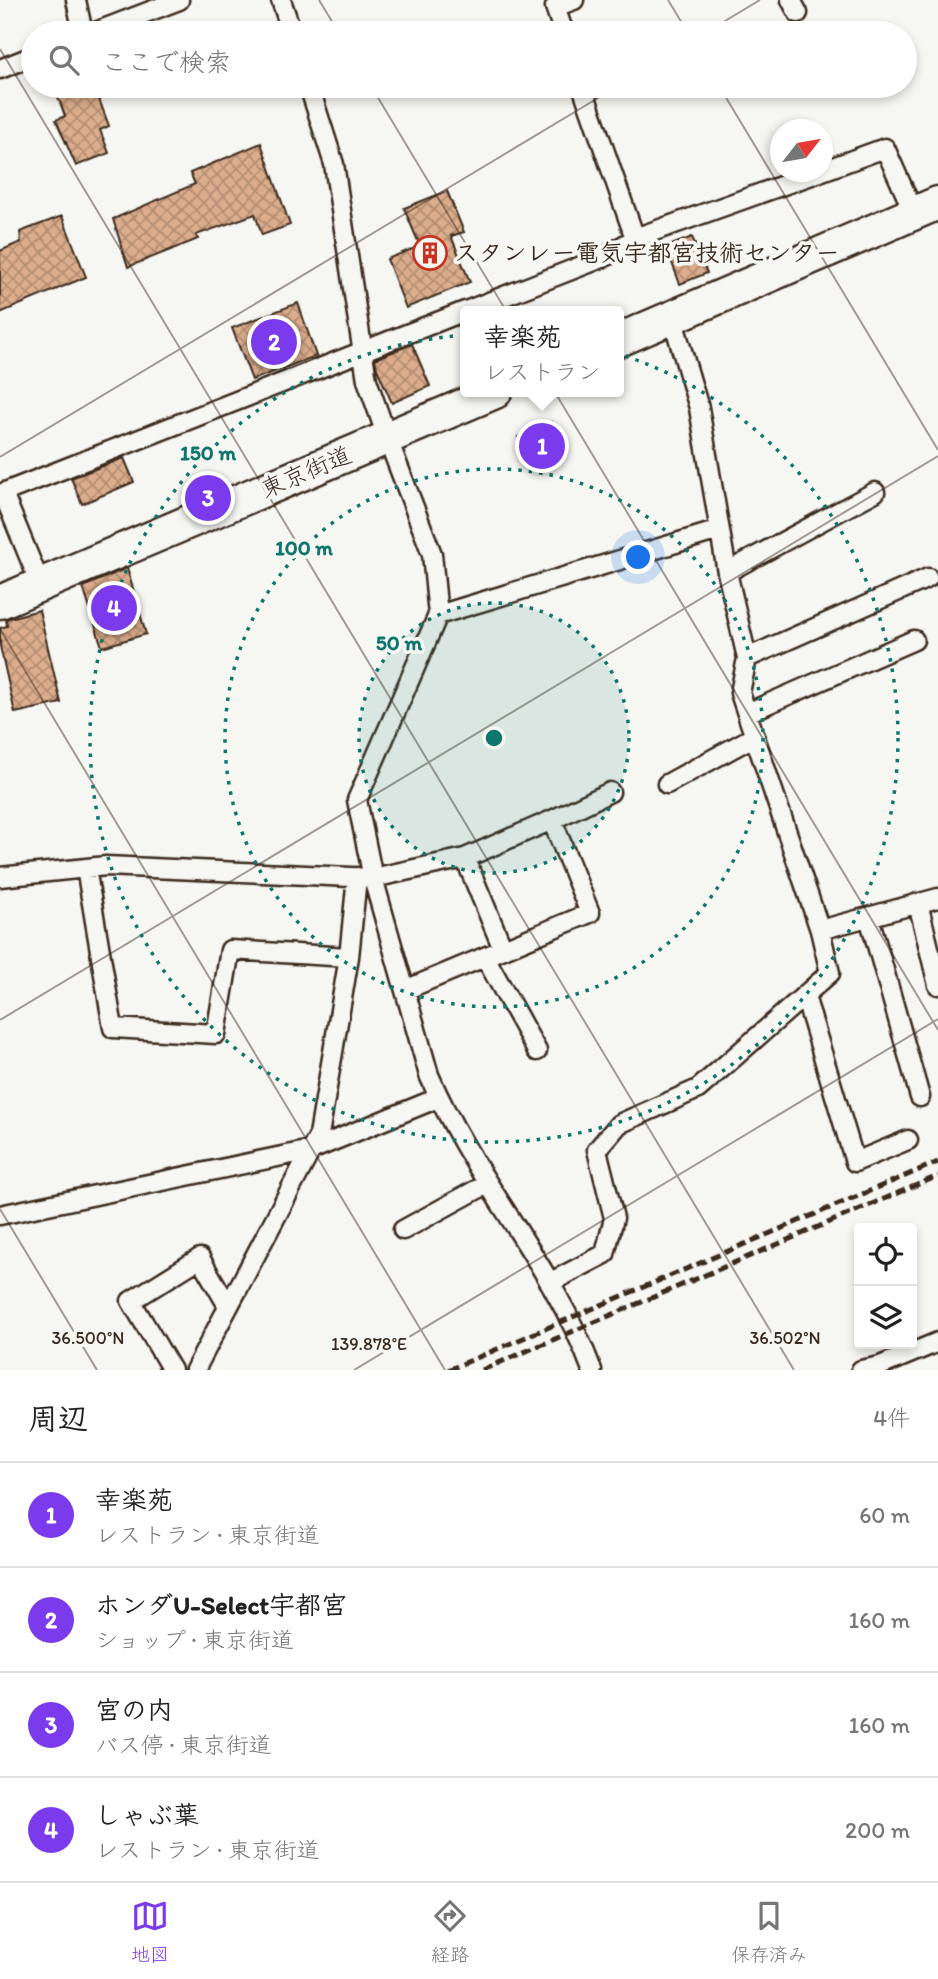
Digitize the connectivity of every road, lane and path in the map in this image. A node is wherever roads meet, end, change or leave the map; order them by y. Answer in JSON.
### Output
{"nodes":[{"id":1,"x":76,"y":0,"type":"edge"},
{"id":2,"x":179,"y":0,"type":"edge"},
{"id":3,"x":281,"y":0,"type":"edge"},
{"id":4,"x":574,"y":0,"type":"edge"},
{"id":5,"x":80,"y":21,"type":"edge"},
{"id":6,"x":124,"y":21,"type":"edge"},
{"id":7,"x":288,"y":21,"type":"edge"},
{"id":8,"x":560,"y":21,"type":"edge"},
{"id":9,"x":21,"y":61,"type":"edge"},
{"id":10,"x":0,"y":69,"type":"edge"},
{"id":11,"x":313,"y":98,"type":"edge"},
{"id":12,"x":586,"y":98,"type":"edge"},
{"id":13,"x":833,"y":167,"type":"edge"},
{"id":14,"x":790,"y":182,"type":"edge"},
{"id":15,"x":926,"y":209,"type":"edge"},
{"id":16,"x":635,"y":238,"type":"junction"},
{"id":17,"x":478,"y":306,"type":"edge"},
{"id":18,"x":460,"y":313,"type":"edge"},
{"id":19,"x":673,"y":317,"type":"junction"},
{"id":20,"x":624,"y":338,"type":"edge"},
{"id":21,"x":363,"y":351,"type":"junction"},
{"id":22,"x":483,"y":397,"type":"edge"},
{"id":23,"x":387,"y":437,"type":"junction"},
{"id":24,"x":875,"y":492,"type":"dead end"},
{"id":25,"x":1,"y":493,"type":"edge"},
{"id":26,"x":719,"y":530,"type":"junction"},
{"id":27,"x":727,"y":572,"type":"junction"},
{"id":28,"x":928,"y":578,"type":"dead end"},
{"id":29,"x":40,"y":586,"type":"junction"},
{"id":30,"x":0,"y":602,"type":"edge"},
{"id":31,"x":438,"y":615,"type":"junction"},
{"id":32,"x":914,"y":640,"type":"dead end"},
{"id":33,"x":747,"y":658,"type":"junction"},
{"id":34,"x":747,"y":713,"type":"junction"},
{"id":35,"x":755,"y":737,"type":"junction"},
{"id":36,"x":667,"y":784,"type":"dead end"},
{"id":37,"x":610,"y":792,"type":"dead end"},
{"id":38,"x":552,"y":820,"type":"junction"},
{"id":39,"x":465,"y":858,"type":"junction"},
{"id":40,"x":86,"y":868,"type":"junction"},
{"id":41,"x":0,"y":877,"type":"edge"},
{"id":42,"x":365,"y":877,"type":"junction"},
{"id":43,"x":938,"y":898,"type":"edge"},
{"id":44,"x":918,"y":903,"type":"junction"},
{"id":45,"x":869,"y":917,"type":"junction"},
{"id":46,"x":820,"y":930,"type":"junction"},
{"id":47,"x":503,"y":949,"type":"junction"},
{"id":48,"x":349,"y":957,"type":"junction"},
{"id":49,"x":485,"y":957,"type":"junction"},
{"id":50,"x":938,"y":985,"type":"edge"},
{"id":51,"x":405,"y":990,"type":"junction"},
{"id":52,"x":805,"y":996,"type":"junction"},
{"id":53,"x":537,"y":1051,"type":"dead end"},
{"id":54,"x":920,"y":1097,"type":"dead end"},
{"id":55,"x":438,"y":1098,"type":"junction"},
{"id":56,"x":908,"y":1140,"type":"dead end"},
{"id":57,"x":311,"y":1150,"type":"junction"},
{"id":58,"x":487,"y":1184,"type":"junction"},
{"id":59,"x":0,"y":1215,"type":"edge"},
{"id":60,"x":403,"y":1230,"type":"dead end"},
{"id":61,"x":551,"y":1282,"type":"junction"},
{"id":62,"x":228,"y":1306,"type":"junction"},
{"id":63,"x":938,"y":1342,"type":"edge"},
{"id":64,"x":172,"y":1370,"type":"edge"},
{"id":65,"x":195,"y":1370,"type":"edge"},
{"id":66,"x":592,"y":1370,"type":"edge"},
{"id":67,"x":861,"y":1370,"type":"edge"}],
"edges":[{"from":1,"to":5,"type":"street"},
{"from":2,"to":6,"type":"street"},
{"from":3,"to":7,"type":"street"},
{"from":4,"to":8,"type":"street"},
{"from":9,"to":10,"type":"street"},
{"from":11,"to":21,"type":"street"},
{"from":12,"to":16,"type":"street"},
{"from":13,"to":15,"type":"street"},
{"from":14,"to":16,"type":"street"},
{"from":15,"to":19,"type":"highway"},
{"from":16,"to":17,"type":"street"},
{"from":18,"to":21,"type":"street"},
{"from":19,"to":20,"type":"highway"},
{"from":19,"to":26,"type":"street"},
{"from":21,"to":23,"type":"street"},
{"from":21,"to":25,"type":"street"},
{"from":22,"to":23,"type":"highway","name":"東京街道"},
{"from":23,"to":29,"type":"highway","name":"東京街道"},
{"from":23,"to":31,"type":"street"},
{"from":24,"to":27,"type":"street"},
{"from":25,"to":29,"type":"street"},
{"from":26,"to":27,"type":"street"},
{"from":26,"to":31,"type":"street"},
{"from":27,"to":33,"type":"street"},
{"from":28,"to":33,"type":"street"},
{"from":29,"to":30,"type":"highway","name":"東京街道"},
{"from":31,"to":42,"type":"street"},
{"from":32,"to":34,"type":"street"},
{"from":33,"to":34,"type":"street"},
{"from":34,"to":35,"type":"street"},
{"from":35,"to":36,"type":"street"},
{"from":35,"to":46,"type":"street"},
{"from":37,"to":38,"type":"street"},
{"from":38,"to":39,"type":"street"},
{"from":38,"to":47,"type":"street"},
{"from":39,"to":42,"type":"street"},
{"from":39,"to":47,"type":"street"},
{"from":40,"to":41,"type":"street"},
{"from":40,"to":42,"type":"street"},
{"from":40,"to":48,"type":"street"},
{"from":42,"to":48,"type":"street"},
{"from":42,"to":51,"type":"street"},
{"from":43,"to":44,"type":"street"},
{"from":44,"to":45,"type":"street"},
{"from":44,"to":50,"type":"street"},
{"from":45,"to":46,"type":"street"},
{"from":45,"to":54,"type":"street"},
{"from":46,"to":52,"type":"street"},
{"from":47,"to":49,"type":"street"},
{"from":48,"to":57,"type":"street"},
{"from":49,"to":51,"type":"street"},
{"from":49,"to":53,"type":"street"},
{"from":51,"to":55,"type":"street"},
{"from":52,"to":56,"type":"street"},
{"from":52,"to":61,"type":"street"},
{"from":55,"to":57,"type":"street"},
{"from":55,"to":58,"type":"street"},
{"from":57,"to":59,"type":"street"},
{"from":57,"to":62,"type":"street"},
{"from":58,"to":60,"type":"street"},
{"from":58,"to":61,"type":"street"},
{"from":61,"to":66,"type":"street"},
{"from":62,"to":64,"type":"street"},
{"from":62,"to":65,"type":"street"},
{"from":63,"to":67,"type":"street"}]}
